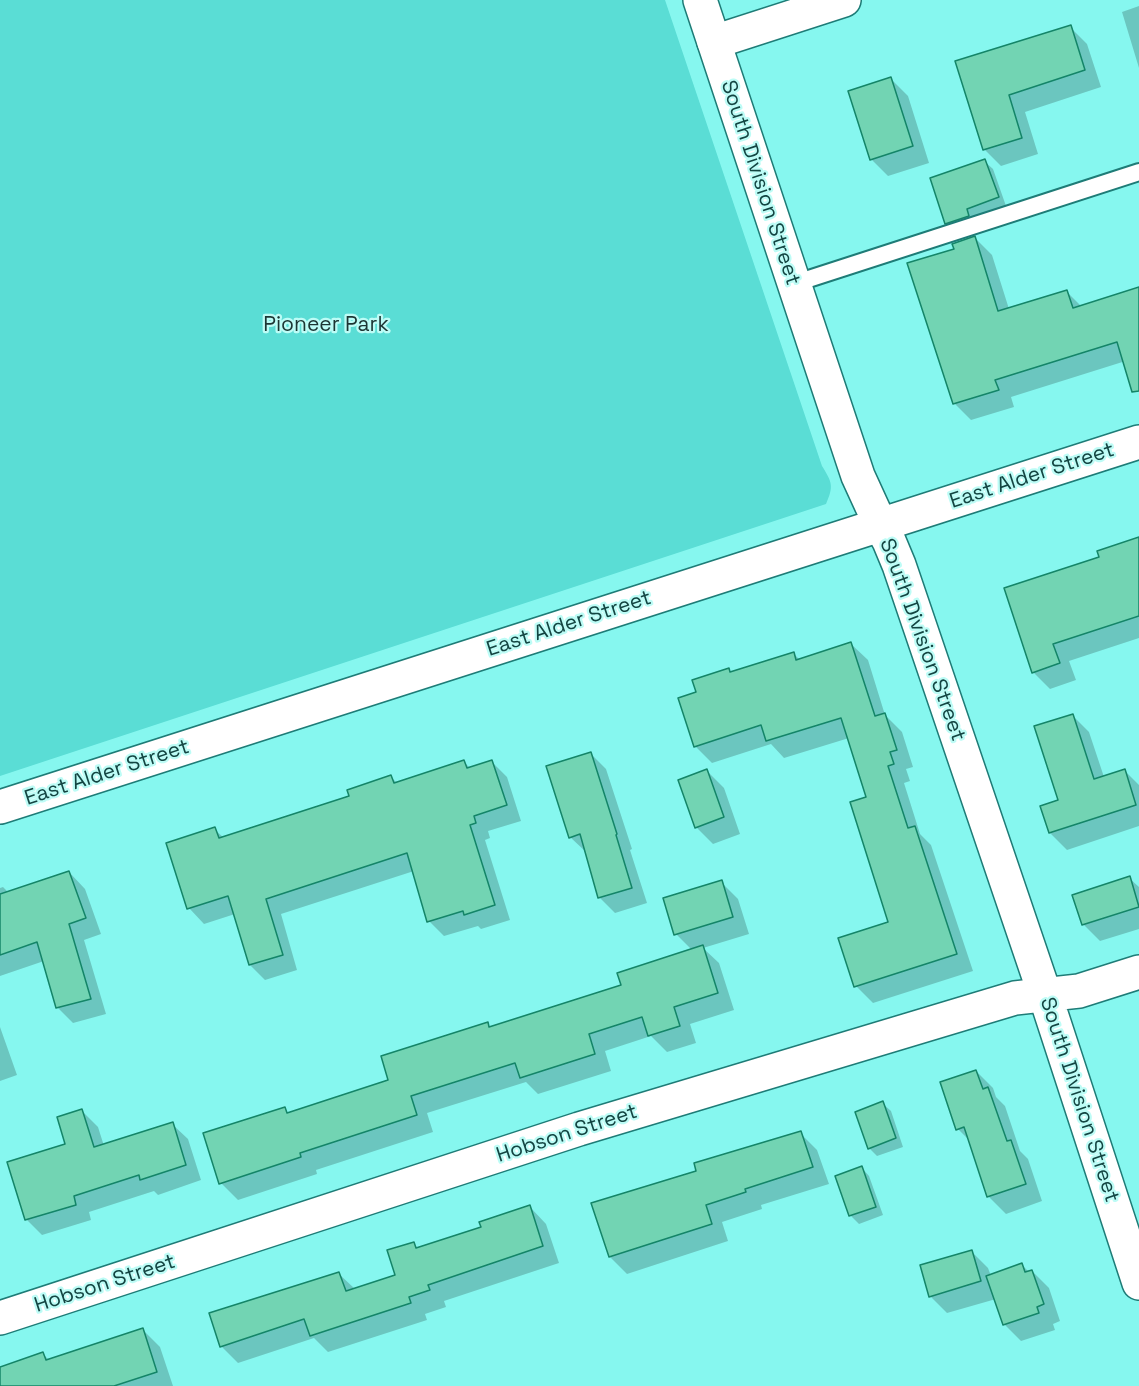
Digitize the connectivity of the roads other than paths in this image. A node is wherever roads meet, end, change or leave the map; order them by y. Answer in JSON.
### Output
{"nodes":[{"id":1,"x":700,"y":0,"type":"edge"},
{"id":2,"x":844,"y":0,"type":"edge"},
{"id":3,"x":714,"y":42,"type":"junction"},
{"id":4,"x":1139,"y":172,"type":"edge"},
{"id":5,"x":793,"y":284,"type":"junction"},
{"id":6,"x":1139,"y":442,"type":"edge"},
{"id":7,"x":880,"y":524,"type":"junction"},
{"id":8,"x":0,"y":807,"type":"edge"},
{"id":9,"x":1139,"y":972,"type":"edge"},
{"id":10,"x":1045,"y":995,"type":"junction"},
{"id":11,"x":1139,"y":1283,"type":"edge"},
{"id":12,"x":0,"y":1318,"type":"edge"}],
"edges":[{"from":1,"to":3,"type":"street","name":"South Division Street"},
{"from":2,"to":3,"type":"street"},
{"from":3,"to":5,"type":"street","name":"South Division Street"},
{"from":4,"to":5,"type":"lane"},
{"from":5,"to":7,"type":"street","name":"South Division Street"},
{"from":6,"to":7,"type":"street","name":"East Alder Street"},
{"from":7,"to":8,"type":"street","name":"East Alder Street"},
{"from":7,"to":10,"type":"street","name":"South Division Street"},
{"from":9,"to":10,"type":"street","name":"Hobson Street"},
{"from":10,"to":11,"type":"street","name":"South Division Street"},
{"from":10,"to":12,"type":"street","name":"Hobson Street"}]}
